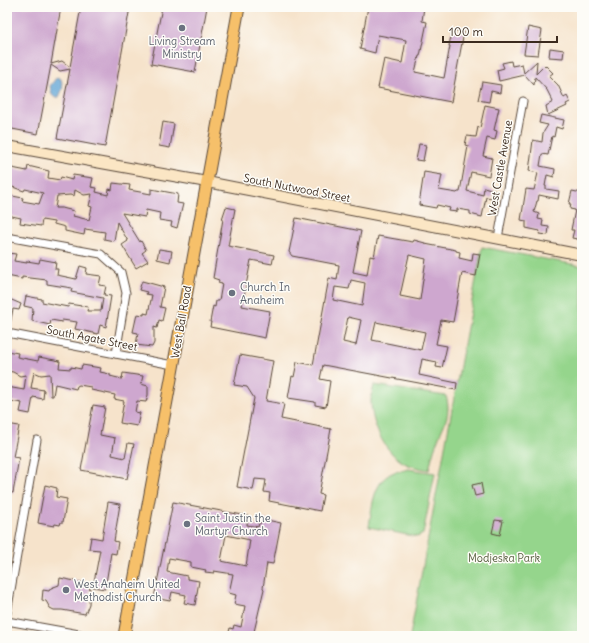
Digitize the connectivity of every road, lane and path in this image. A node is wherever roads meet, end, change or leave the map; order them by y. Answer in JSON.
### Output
{"nodes":[{"id":1,"x":239,"y":7,"type":"edge"},
{"id":2,"x":523,"y":101,"type":"dead end"},
{"id":3,"x":7,"y":146,"type":"edge"},
{"id":4,"x":207,"y":182,"type":"junction"},
{"id":5,"x":7,"y":237,"type":"edge"},
{"id":6,"x":498,"y":238,"type":"junction"},
{"id":7,"x":582,"y":255,"type":"edge"},
{"id":8,"x":7,"y":333,"type":"edge"},
{"id":9,"x":116,"y":354,"type":"junction"},
{"id":10,"x":173,"y":365,"type":"junction"},
{"id":11,"x":37,"y":440,"type":"dead end"},
{"id":12,"x":7,"y":613,"type":"edge"},
{"id":13,"x":7,"y":621,"type":"edge"},
{"id":14,"x":90,"y":636,"type":"edge"},
{"id":15,"x":124,"y":636,"type":"edge"}],
"edges":[{"from":1,"to":4,"type":"main road","name":"West Ball Road"},
{"from":2,"to":6,"type":"street","name":"West Castle Avenue"},
{"from":3,"to":4,"type":"street","name":"South Nutwood Street"},
{"from":4,"to":6,"type":"street","name":"South Nutwood Street"},
{"from":4,"to":10,"type":"main road","name":"West Ball Road"},
{"from":5,"to":9,"type":"street"},
{"from":6,"to":7,"type":"street","name":"South Nutwood Street"},
{"from":8,"to":9,"type":"street","name":"South Agate Street"},
{"from":9,"to":10,"type":"street","name":"South Agate Street"},
{"from":10,"to":15,"type":"main road","name":"West Ball Road"},
{"from":11,"to":12,"type":"street"},
{"from":13,"to":14,"type":"street"}]}
